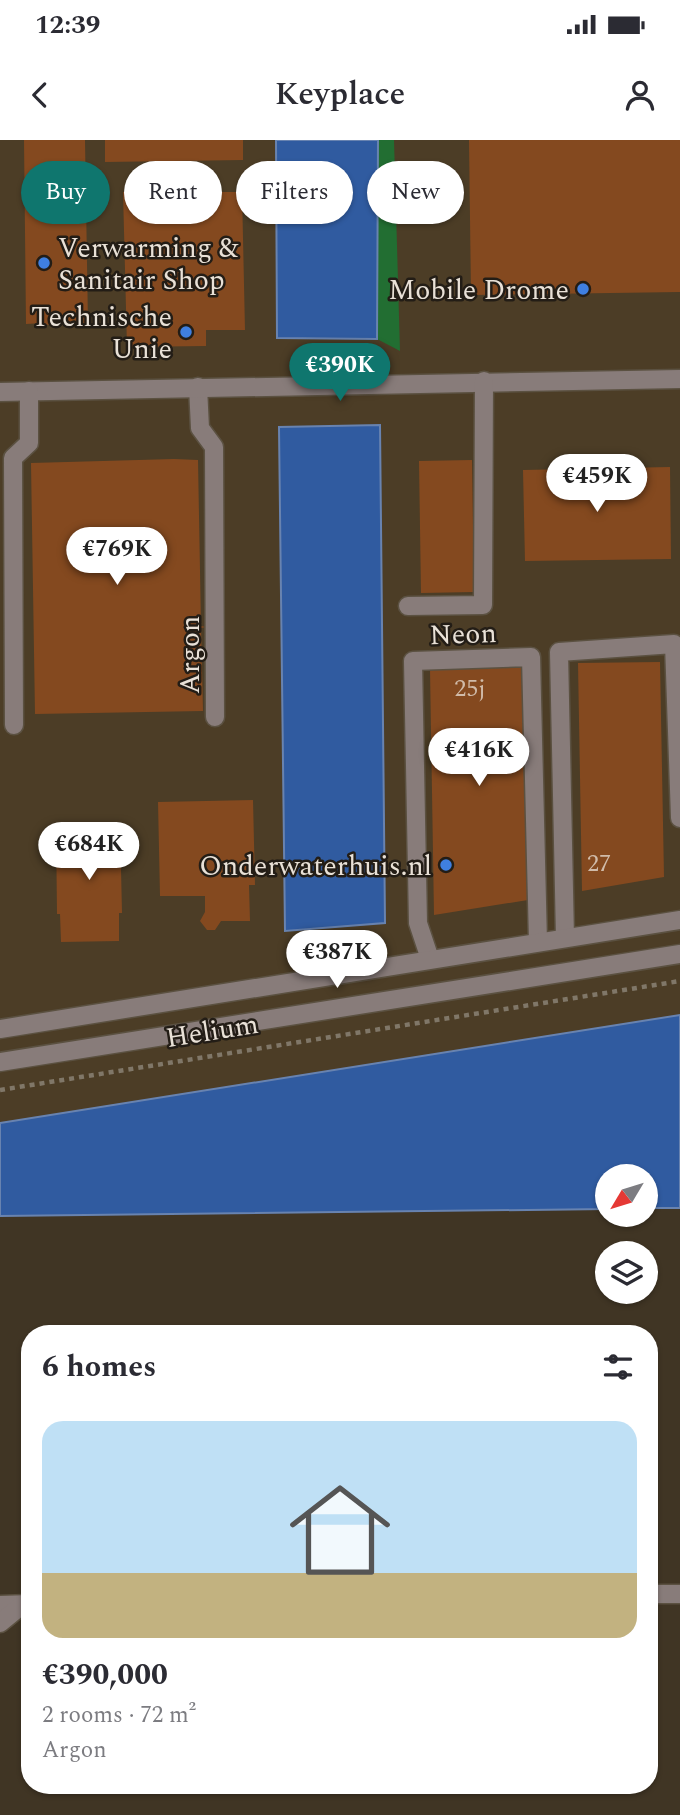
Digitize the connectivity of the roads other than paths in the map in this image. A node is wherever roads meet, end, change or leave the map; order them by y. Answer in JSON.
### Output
{"nodes":[{"id":1,"x":680,"y":379,"type":"edge"},
{"id":2,"x":484,"y":381,"type":"junction"},
{"id":3,"x":198,"y":387,"type":"junction"},
{"id":4,"x":0,"y":391,"type":"edge"},
{"id":5,"x":29,"y":391,"type":"junction"},
{"id":6,"x":408,"y":606,"type":"dead end"},
{"id":7,"x":215,"y":717,"type":"dead end"},
{"id":8,"x":14,"y":725,"type":"dead end"},
{"id":9,"x":680,"y":818,"type":"edge"},
{"id":10,"x":680,"y":919,"type":"edge"},
{"id":11,"x":565,"y":938,"type":"junction"},
{"id":12,"x":538,"y":942,"type":"junction"},
{"id":13,"x":680,"y":954,"type":"edge"},
{"id":14,"x":430,"y":959,"type":"junction"},
{"id":15,"x":0,"y":1029,"type":"edge"},
{"id":16,"x":0,"y":1062,"type":"edge"},
{"id":17,"x":658,"y":1594,"type":"edge"},
{"id":18,"x":680,"y":1594,"type":"edge"},
{"id":19,"x":0,"y":1605,"type":"edge"},
{"id":20,"x":21,"y":1605,"type":"edge"},
{"id":21,"x":21,"y":1608,"type":"edge"},
{"id":22,"x":0,"y":1623,"type":"edge"}],
"edges":[{"from":1,"to":2,"type":"street"},
{"from":2,"to":3,"type":"street"},
{"from":2,"to":6,"type":"street"},
{"from":3,"to":5,"type":"street"},
{"from":3,"to":7,"type":"street","name":"Argon"},
{"from":4,"to":5,"type":"street"},
{"from":5,"to":8,"type":"street"},
{"from":9,"to":11,"type":"street"},
{"from":10,"to":11,"type":"street"},
{"from":11,"to":12,"type":"street"},
{"from":12,"to":14,"type":"street"},
{"from":12,"to":14,"type":"street","name":"Neon"},
{"from":13,"to":16,"type":"street","name":"Helium"},
{"from":14,"to":15,"type":"street"},
{"from":17,"to":18,"type":"street"},
{"from":19,"to":20,"type":"street"},
{"from":21,"to":22,"type":"street"}]}
